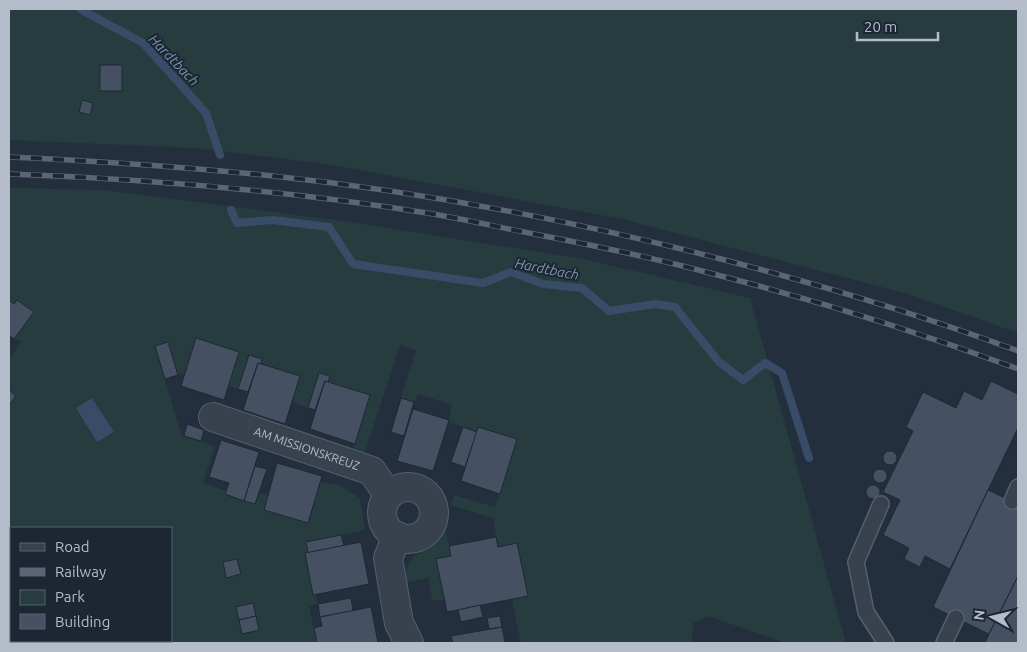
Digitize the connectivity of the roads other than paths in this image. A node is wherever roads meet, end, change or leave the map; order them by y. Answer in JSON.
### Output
{"nodes":[{"id":1,"x":213,"y":417,"type":"dead end"},
{"id":2,"x":388,"y":496,"type":"junction"},
{"id":3,"x":881,"y":504,"type":"dead end"},
{"id":4,"x":397,"y":536,"type":"junction"},
{"id":5,"x":956,"y":618,"type":"dead end"},
{"id":6,"x":409,"y":643,"type":"edge"},
{"id":7,"x":886,"y":643,"type":"edge"},
{"id":8,"x":944,"y":643,"type":"edge"}],
"edges":[{"from":1,"to":2,"type":"street","name":"AM MISSIONSKREUZ"},
{"from":2,"to":4,"type":"street"},
{"from":2,"to":4,"type":"street"},
{"from":3,"to":7,"type":"lane"},
{"from":4,"to":6,"type":"street"},
{"from":5,"to":8,"type":"lane"}]}
